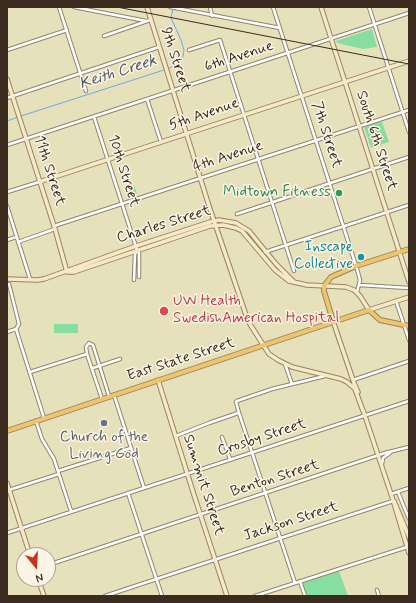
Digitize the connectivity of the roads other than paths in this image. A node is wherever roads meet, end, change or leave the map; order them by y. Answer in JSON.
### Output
{"nodes":[{"id":1,"x":59,"y":7,"type":"edge"},
{"id":2,"x":74,"y":7,"type":"edge"},
{"id":3,"x":146,"y":7,"type":"edge"},
{"id":4,"x":170,"y":7,"type":"edge"},
{"id":5,"x":210,"y":7,"type":"edge"},
{"id":6,"x":273,"y":7,"type":"edge"},
{"id":7,"x":321,"y":7,"type":"edge"},
{"id":8,"x":369,"y":7,"type":"edge"},
{"id":9,"x":409,"y":13,"type":"edge"},
{"id":10,"x":212,"y":16,"type":"junction"},
{"id":11,"x":148,"y":21,"type":"junction"},
{"id":12,"x":374,"y":24,"type":"junction"},
{"id":13,"x":280,"y":28,"type":"junction"},
{"id":14,"x":67,"y":30,"type":"junction"},
{"id":15,"x":104,"y":36,"type":"dead end"},
{"id":16,"x":331,"y":38,"type":"junction"},
{"id":17,"x":159,"y":47,"type":"junction"},
{"id":18,"x":7,"y":50,"type":"edge"},
{"id":19,"x":189,"y":50,"type":"dead end"},
{"id":20,"x":288,"y":53,"type":"junction"},
{"id":21,"x":409,"y":61,"type":"edge"},
{"id":22,"x":388,"y":68,"type":"junction"},
{"id":23,"x":231,"y":71,"type":"junction"},
{"id":24,"x":80,"y":73,"type":"junction"},
{"id":25,"x":7,"y":79,"type":"edge"},
{"id":26,"x":345,"y":82,"type":"junction"},
{"id":27,"x":173,"y":90,"type":"junction"},
{"id":28,"x":86,"y":91,"type":"dead end"},
{"id":29,"x":12,"y":96,"type":"junction"},
{"id":30,"x":302,"y":96,"type":"junction"},
{"id":31,"x":7,"y":98,"type":"edge"},
{"id":32,"x":147,"y":99,"type":"junction"},
{"id":33,"x":409,"y":110,"type":"edge"},
{"id":34,"x":403,"y":112,"type":"junction"},
{"id":35,"x":244,"y":114,"type":"junction"},
{"id":36,"x":94,"y":117,"type":"junction"},
{"id":37,"x":359,"y":126,"type":"junction"},
{"id":38,"x":409,"y":132,"type":"edge"},
{"id":39,"x":187,"y":134,"type":"junction"},
{"id":40,"x":26,"y":139,"type":"junction"},
{"id":41,"x":316,"y":140,"type":"junction"},
{"id":42,"x":161,"y":142,"type":"junction"},
{"id":43,"x":7,"y":145,"type":"edge"},
{"id":44,"x":409,"y":157,"type":"edge"},
{"id":45,"x":258,"y":158,"type":"junction"},
{"id":46,"x":108,"y":159,"type":"junction"},
{"id":47,"x":373,"y":169,"type":"junction"},
{"id":48,"x":201,"y":177,"type":"junction"},
{"id":49,"x":39,"y":182,"type":"junction"},
{"id":50,"x":330,"y":183,"type":"junction"},
{"id":51,"x":7,"y":192,"type":"edge"},
{"id":52,"x":272,"y":202,"type":"junction"},
{"id":53,"x":122,"y":203,"type":"junction"},
{"id":54,"x":409,"y":205,"type":"edge"},
{"id":55,"x":7,"y":206,"type":"edge"},
{"id":56,"x":387,"y":212,"type":"junction"},
{"id":57,"x":237,"y":214,"type":"dead end"},
{"id":58,"x":215,"y":223,"type":"junction"},
{"id":59,"x":344,"y":226,"type":"junction"},
{"id":60,"x":54,"y":228,"type":"junction"},
{"id":61,"x":16,"y":237,"type":"junction"},
{"id":62,"x":7,"y":240,"type":"edge"},
{"id":63,"x":18,"y":242,"type":"junction"},
{"id":64,"x":286,"y":245,"type":"junction"},
{"id":65,"x":136,"y":248,"type":"junction"},
{"id":66,"x":409,"y":249,"type":"edge"},
{"id":67,"x":266,"y":251,"type":"junction"},
{"id":68,"x":400,"y":252,"type":"junction"},
{"id":69,"x":262,"y":253,"type":"junction"},
{"id":70,"x":356,"y":266,"type":"junction"},
{"id":71,"x":294,"y":271,"type":"dead end"},
{"id":72,"x":67,"y":272,"type":"junction"},
{"id":73,"x":139,"y":277,"type":"dead end"},
{"id":74,"x":7,"y":279,"type":"edge"},
{"id":75,"x":30,"y":280,"type":"junction"},
{"id":76,"x":134,"y":280,"type":"dead end"},
{"id":77,"x":294,"y":282,"type":"junction"},
{"id":78,"x":409,"y":282,"type":"edge"},
{"id":79,"x":9,"y":284,"type":"dead end"},
{"id":80,"x":360,"y":285,"type":"junction"},
{"id":81,"x":324,"y":286,"type":"junction"},
{"id":82,"x":409,"y":288,"type":"edge"},
{"id":83,"x":357,"y":293,"type":"junction"},
{"id":84,"x":409,"y":297,"type":"edge"},
{"id":85,"x":396,"y":301,"type":"junction"},
{"id":86,"x":369,"y":310,"type":"junction"},
{"id":87,"x":334,"y":322,"type":"junction"},
{"id":88,"x":404,"y":325,"type":"junction"},
{"id":89,"x":409,"y":326,"type":"edge"},
{"id":90,"x":16,"y":329,"type":"junction"},
{"id":91,"x":7,"y":332,"type":"edge"},
{"id":92,"x":409,"y":340,"type":"edge"},
{"id":93,"x":263,"y":345,"type":"junction"},
{"id":94,"x":87,"y":354,"type":"junction"},
{"id":95,"x":120,"y":360,"type":"dead end"},
{"id":96,"x":409,"y":361,"type":"edge"},
{"id":97,"x":286,"y":364,"type":"junction"},
{"id":98,"x":100,"y":366,"type":"junction"},
{"id":99,"x":93,"y":368,"type":"junction"},
{"id":100,"x":30,"y":372,"type":"junction"},
{"id":101,"x":328,"y":376,"type":"junction"},
{"id":102,"x":158,"y":380,"type":"junction"},
{"id":103,"x":353,"y":380,"type":"junction"},
{"id":104,"x":105,"y":383,"type":"junction"},
{"id":105,"x":292,"y":384,"type":"junction"},
{"id":106,"x":98,"y":385,"type":"junction"},
{"id":107,"x":111,"y":396,"type":"junction"},
{"id":108,"x":102,"y":399,"type":"junction"},
{"id":109,"x":409,"y":401,"type":"edge"},
{"id":110,"x":363,"y":411,"type":"junction"},
{"id":111,"x":239,"y":413,"type":"junction"},
{"id":112,"x":365,"y":416,"type":"junction"},
{"id":113,"x":44,"y":418,"type":"junction"},
{"id":114,"x":36,"y":421,"type":"junction"},
{"id":115,"x":7,"y":431,"type":"edge"},
{"id":116,"x":222,"y":436,"type":"dead end"},
{"id":117,"x":175,"y":437,"type":"junction"},
{"id":118,"x":409,"y":447,"type":"edge"},
{"id":119,"x":131,"y":448,"type":"junction"},
{"id":120,"x":394,"y":452,"type":"junction"},
{"id":121,"x":251,"y":453,"type":"junction"},
{"id":122,"x":379,"y":457,"type":"junction"},
{"id":123,"x":230,"y":460,"type":"junction"},
{"id":124,"x":382,"y":467,"type":"junction"},
{"id":125,"x":58,"y":473,"type":"junction"},
{"id":126,"x":187,"y":474,"type":"junction"},
{"id":127,"x":7,"y":483,"type":"edge"},
{"id":128,"x":144,"y":488,"type":"junction"},
{"id":129,"x":409,"y":488,"type":"edge"},
{"id":130,"x":9,"y":490,"type":"junction"},
{"id":131,"x":398,"y":492,"type":"junction"},
{"id":132,"x":128,"y":493,"type":"junction"},
{"id":133,"x":266,"y":494,"type":"junction"},
{"id":134,"x":391,"y":494,"type":"junction"},
{"id":135,"x":393,"y":500,"type":"junction"},
{"id":136,"x":71,"y":512,"type":"junction"},
{"id":137,"x":200,"y":516,"type":"junction"},
{"id":138,"x":409,"y":519,"type":"edge"},
{"id":139,"x":21,"y":528,"type":"junction"},
{"id":140,"x":7,"y":533,"type":"edge"},
{"id":141,"x":141,"y":535,"type":"junction"},
{"id":142,"x":409,"y":537,"type":"edge"},
{"id":143,"x":280,"y":538,"type":"junction"},
{"id":144,"x":407,"y":546,"type":"junction"},
{"id":145,"x":27,"y":547,"type":"edge"},
{"id":146,"x":409,"y":553,"type":"edge"},
{"id":147,"x":215,"y":559,"type":"junction"},
{"id":148,"x":56,"y":562,"type":"edge"},
{"id":149,"x":156,"y":579,"type":"junction"},
{"id":150,"x":300,"y":581,"type":"junction"},
{"id":151,"x":294,"y":583,"type":"junction"},
{"id":152,"x":377,"y":590,"type":"dead end"},
{"id":153,"x":105,"y":596,"type":"edge"},
{"id":154,"x":162,"y":596,"type":"edge"},
{"id":155,"x":227,"y":596,"type":"edge"},
{"id":156,"x":255,"y":596,"type":"edge"},
{"id":157,"x":305,"y":596,"type":"edge"},
{"id":158,"x":379,"y":596,"type":"edge"}],
"edges":[{"from":1,"to":14,"type":"street"},
{"from":2,"to":11,"type":"street"},
{"from":3,"to":11,"type":"main road","name":"9th Street"},
{"from":4,"to":10,"type":"street"},
{"from":5,"to":10,"type":"street"},
{"from":6,"to":13,"type":"street","name":"7th Street"},
{"from":7,"to":16,"type":"main road","name":"South 6th Street"},
{"from":8,"to":12,"type":"street"},
{"from":9,"to":12,"type":"street","name":"6th Avenue"},
{"from":10,"to":13,"type":"street"},
{"from":11,"to":15,"type":"street"},
{"from":11,"to":17,"type":"main road","name":"9th Street"},
{"from":12,"to":16,"type":"street","name":"6th Avenue"},
{"from":12,"to":22,"type":"street"},
{"from":13,"to":20,"type":"street","name":"7th Street"},
{"from":14,"to":18,"type":"street"},
{"from":14,"to":24,"type":"street"},
{"from":16,"to":20,"type":"street","name":"6th Avenue"},
{"from":16,"to":26,"type":"main road","name":"South 6th Street"},
{"from":17,"to":24,"type":"street"},
{"from":17,"to":27,"type":"main road","name":"9th Street"},
{"from":19,"to":23,"type":"street"},
{"from":20,"to":23,"type":"street","name":"6th Avenue"},
{"from":20,"to":30,"type":"street","name":"7th Street"},
{"from":21,"to":22,"type":"main road","name":"5th Avenue"},
{"from":22,"to":26,"type":"main road","name":"5th Avenue"},
{"from":22,"to":34,"type":"street"},
{"from":23,"to":27,"type":"street","name":"6th Avenue"},
{"from":23,"to":35,"type":"street"},
{"from":24,"to":28,"type":"street"},
{"from":24,"to":29,"type":"street"},
{"from":25,"to":29,"type":"main road","name":"11th Street"},
{"from":26,"to":30,"type":"main road","name":"5th Avenue"},
{"from":26,"to":37,"type":"main road","name":"South 6th Street"},
{"from":27,"to":32,"type":"street","name":"6th Avenue"},
{"from":27,"to":39,"type":"main road","name":"9th Street"},
{"from":29,"to":31,"type":"street"},
{"from":29,"to":40,"type":"main road","name":"11th Street"},
{"from":30,"to":35,"type":"main road","name":"5th Avenue"},
{"from":30,"to":41,"type":"street","name":"7th Street"},
{"from":32,"to":36,"type":"street","name":"6th Avenue"},
{"from":32,"to":42,"type":"street"},
{"from":33,"to":34,"type":"street","name":"4th Avenue"},
{"from":34,"to":37,"type":"street","name":"4th Avenue"},
{"from":34,"to":38,"type":"street"},
{"from":35,"to":39,"type":"main road","name":"5th Avenue"},
{"from":35,"to":45,"type":"street"},
{"from":36,"to":40,"type":"street","name":"6th Avenue"},
{"from":36,"to":46,"type":"street","name":"10th Street"},
{"from":37,"to":41,"type":"street","name":"4th Avenue"},
{"from":37,"to":47,"type":"main road","name":"South 6th Street"},
{"from":39,"to":42,"type":"main road","name":"5th Avenue"},
{"from":39,"to":48,"type":"main road","name":"9th Street"},
{"from":40,"to":43,"type":"street","name":"6th Avenue"},
{"from":40,"to":49,"type":"main road","name":"11th Street"},
{"from":41,"to":45,"type":"street","name":"4th Avenue"},
{"from":41,"to":50,"type":"street","name":"7th Street"},
{"from":42,"to":46,"type":"main road","name":"5th Avenue"},
{"from":44,"to":47,"type":"street"},
{"from":45,"to":48,"type":"street","name":"4th Avenue"},
{"from":45,"to":52,"type":"street"},
{"from":46,"to":49,"type":"main road","name":"5th Avenue"},
{"from":46,"to":53,"type":"street","name":"10th Street"},
{"from":47,"to":50,"type":"street"},
{"from":47,"to":56,"type":"main road","name":"South 6th Street"},
{"from":48,"to":53,"type":"street","name":"4th Avenue"},
{"from":48,"to":58,"type":"main road","name":"9th Street"},
{"from":49,"to":51,"type":"street","name":"5th Avenue"},
{"from":49,"to":60,"type":"main road","name":"11th Street"},
{"from":50,"to":52,"type":"street"},
{"from":50,"to":59,"type":"street","name":"7th Street"},
{"from":52,"to":57,"type":"street"},
{"from":52,"to":64,"type":"street"},
{"from":53,"to":60,"type":"street","name":"4th Avenue"},
{"from":53,"to":65,"type":"street","name":"10th Street"},
{"from":54,"to":56,"type":"street"},
{"from":55,"to":61,"type":"street"},
{"from":56,"to":59,"type":"street"},
{"from":56,"to":68,"type":"main road","name":"South 6th Street"},
{"from":58,"to":65,"type":"main road","name":"Charles Street"},
{"from":58,"to":67,"type":"main road","name":"Charles Street"},
{"from":58,"to":69,"type":"main road","name":"Charles Street"},
{"from":58,"to":93,"type":"main road","name":"9th Street"},
{"from":59,"to":64,"type":"street"},
{"from":59,"to":70,"type":"street","name":"7th Street"},
{"from":60,"to":63,"type":"street","name":"4th Avenue"},
{"from":60,"to":72,"type":"main road","name":"11th Street"},
{"from":61,"to":62,"type":"street"},
{"from":61,"to":63,"type":"street"},
{"from":63,"to":75,"type":"street"},
{"from":64,"to":67,"type":"street"},
{"from":64,"to":71,"type":"street"},
{"from":65,"to":72,"type":"main road","name":"Charles Street"},
{"from":65,"to":73,"type":"street","name":"10th Street"},
{"from":65,"to":76,"type":"street"},
{"from":66,"to":68,"type":"main road"},
{"from":67,"to":69,"type":"street"},
{"from":67,"to":77,"type":"main road","name":"Charles Street"},
{"from":68,"to":70,"type":"main road"},
{"from":68,"to":78,"type":"main road","name":"South 6th Street"},
{"from":69,"to":77,"type":"main road","name":"Charles Street"},
{"from":70,"to":80,"type":"street","name":"7th Street"},
{"from":70,"to":81,"type":"main road"},
{"from":72,"to":75,"type":"main road","name":"Charles Street"},
{"from":74,"to":75,"type":"main road","name":"Charles Street"},
{"from":77,"to":81,"type":"main road","name":"Charles Street"},
{"from":79,"to":90,"type":"street"},
{"from":80,"to":82,"type":"street"},
{"from":80,"to":83,"type":"street"},
{"from":81,"to":83,"type":"main road","name":"Charles Street"},
{"from":81,"to":87,"type":"main road"},
{"from":83,"to":86,"type":"main road"},
{"from":84,"to":85,"type":"main road","name":"East State Street"},
{"from":85,"to":86,"type":"main road","name":"East State Street"},
{"from":85,"to":88,"type":"street"},
{"from":86,"to":87,"type":"main road","name":"East State Street"},
{"from":86,"to":88,"type":"main road"},
{"from":87,"to":93,"type":"main road","name":"East State Street"},
{"from":87,"to":103,"type":"main road"},
{"from":88,"to":89,"type":"main road"},
{"from":88,"to":92,"type":"street"},
{"from":90,"to":91,"type":"street"},
{"from":90,"to":100,"type":"street"},
{"from":93,"to":97,"type":"main road","name":"9th Street"},
{"from":93,"to":102,"type":"main road","name":"East State Street"},
{"from":94,"to":98,"type":"street"},
{"from":94,"to":99,"type":"street"},
{"from":94,"to":100,"type":"street"},
{"from":95,"to":98,"type":"street"},
{"from":96,"to":103,"type":"street"},
{"from":97,"to":101,"type":"main road","name":"9th Street"},
{"from":97,"to":105,"type":"street"},
{"from":98,"to":99,"type":"street"},
{"from":98,"to":104,"type":"street"},
{"from":99,"to":106,"type":"street"},
{"from":100,"to":113,"type":"street"},
{"from":101,"to":105,"type":"street"},
{"from":101,"to":110,"type":"main road","name":"9th Street"},
{"from":102,"to":107,"type":"main road","name":"East State Street"},
{"from":102,"to":117,"type":"main road","name":"Summit Street"},
{"from":103,"to":110,"type":"main road"},
{"from":104,"to":106,"type":"street"},
{"from":104,"to":107,"type":"street"},
{"from":105,"to":111,"type":"street"},
{"from":106,"to":108,"type":"street"},
{"from":107,"to":108,"type":"main road","name":"East State Street"},
{"from":107,"to":119,"type":"street"},
{"from":108,"to":113,"type":"main road","name":"East State Street"},
{"from":109,"to":112,"type":"street","name":"Crosby Street"},
{"from":110,"to":112,"type":"main road"},
{"from":111,"to":117,"type":"street"},
{"from":111,"to":121,"type":"street"},
{"from":112,"to":121,"type":"street","name":"Crosby Street"},
{"from":112,"to":122,"type":"main road"},
{"from":113,"to":114,"type":"main road","name":"East State Street"},
{"from":114,"to":115,"type":"main road","name":"East State Street"},
{"from":114,"to":125,"type":"street"},
{"from":116,"to":123,"type":"street"},
{"from":117,"to":126,"type":"main road","name":"Summit Street"},
{"from":118,"to":120,"type":"street","name":"Benton Street"},
{"from":119,"to":125,"type":"street"},
{"from":119,"to":128,"type":"street"},
{"from":120,"to":122,"type":"street","name":"Benton Street"},
{"from":120,"to":124,"type":"street"},
{"from":121,"to":123,"type":"street","name":"Crosby Street"},
{"from":121,"to":133,"type":"street"},
{"from":122,"to":124,"type":"main road"},
{"from":122,"to":133,"type":"street","name":"Benton Street"},
{"from":123,"to":126,"type":"street","name":"Crosby Street"},
{"from":124,"to":134,"type":"main road"},
{"from":125,"to":130,"type":"street"},
{"from":125,"to":136,"type":"street"},
{"from":126,"to":128,"type":"street","name":"Crosby Street"},
{"from":126,"to":137,"type":"main road","name":"Summit Street"},
{"from":127,"to":130,"type":"main road"},
{"from":128,"to":132,"type":"street","name":"Crosby Street"},
{"from":129,"to":131,"type":"street"},
{"from":130,"to":139,"type":"main road"},
{"from":131,"to":134,"type":"street"},
{"from":131,"to":138,"type":"street"},
{"from":132,"to":136,"type":"street","name":"Crosby Street"},
{"from":132,"to":141,"type":"street"},
{"from":133,"to":137,"type":"street","name":"Benton Street"},
{"from":133,"to":143,"type":"street"},
{"from":134,"to":135,"type":"main road"},
{"from":135,"to":142,"type":"main road"},
{"from":135,"to":143,"type":"street","name":"Jackson Street"},
{"from":135,"to":144,"type":"main road"},
{"from":136,"to":139,"type":"street","name":"Crosby Street"},
{"from":137,"to":141,"type":"street","name":"Benton Street"},
{"from":137,"to":147,"type":"main road","name":"Summit Street"},
{"from":139,"to":140,"type":"street","name":"Crosby Street"},
{"from":139,"to":145,"type":"main road"},
{"from":141,"to":148,"type":"street","name":"Benton Street"},
{"from":141,"to":149,"type":"street"},
{"from":143,"to":147,"type":"street","name":"Jackson Street"},
{"from":143,"to":151,"type":"street"},
{"from":144,"to":146,"type":"main road"},
{"from":144,"to":150,"type":"street"},
{"from":147,"to":149,"type":"street","name":"Jackson Street"},
{"from":147,"to":155,"type":"main road","name":"Summit Street"},
{"from":149,"to":153,"type":"street","name":"Jackson Street"},
{"from":149,"to":154,"type":"street"},
{"from":150,"to":151,"type":"street"},
{"from":150,"to":157,"type":"street"},
{"from":151,"to":156,"type":"street"},
{"from":152,"to":158,"type":"street"}]}
